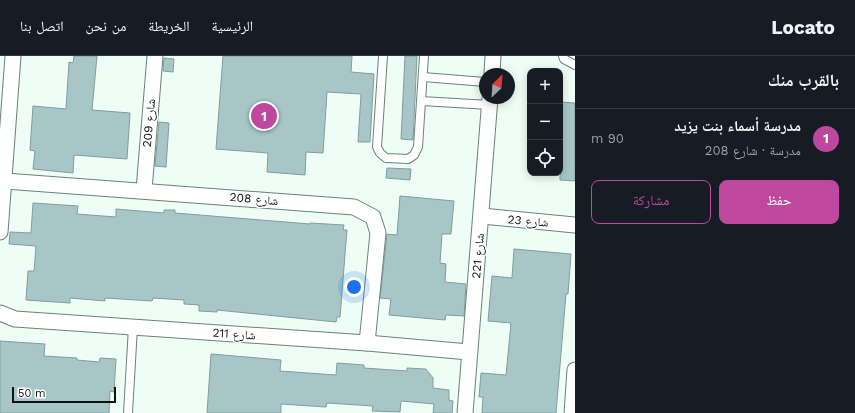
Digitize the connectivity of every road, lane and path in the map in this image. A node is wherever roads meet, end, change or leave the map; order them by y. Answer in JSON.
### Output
{"nodes":[{"id":1,"x":14,"y":56,"type":"edge"},
{"id":2,"x":154,"y":56,"type":"edge"},
{"id":3,"x":383,"y":56,"type":"edge"},
{"id":4,"x":424,"y":56,"type":"edge"},
{"id":5,"x":493,"y":56,"type":"edge"},
{"id":6,"x":563,"y":56,"type":"edge"},
{"id":7,"x":575,"y":65,"type":"edge"},
{"id":8,"x":492,"y":68,"type":"edge"},
{"id":9,"x":423,"y":77,"type":"junction"},
{"id":10,"x":479,"y":82,"type":"edge"},
{"id":11,"x":421,"y":101,"type":"junction"},
{"id":12,"x":479,"y":102,"type":"edge"},
{"id":13,"x":490,"y":104,"type":"edge"},
{"id":14,"x":4,"y":181,"type":"junction"},
{"id":15,"x":144,"y":190,"type":"junction"},
{"id":16,"x":482,"y":216,"type":"junction"},
{"id":17,"x":575,"y":225,"type":"edge"},
{"id":18,"x":0,"y":232,"type":"edge"},
{"id":19,"x":0,"y":313,"type":"edge"},
{"id":20,"x":134,"y":326,"type":"junction"},
{"id":21,"x":367,"y":343,"type":"junction"},
{"id":22,"x":469,"y":352,"type":"junction"},
{"id":23,"x":575,"y":370,"type":"edge"},
{"id":24,"x":128,"y":413,"type":"edge"},
{"id":25,"x":465,"y":413,"type":"edge"},
{"id":26,"x":572,"y":413,"type":"edge"}],
"edges":[{"from":1,"to":14,"type":"street"},
{"from":2,"to":15,"type":"street","name":"شارع 209"},
{"from":3,"to":11,"type":"lane"},
{"from":4,"to":9,"type":"lane"},
{"from":5,"to":8,"type":"street"},
{"from":6,"to":7,"type":"lane"},
{"from":9,"to":10,"type":"lane"},
{"from":9,"to":11,"type":"lane"},
{"from":11,"to":12,"type":"lane"},
{"from":13,"to":16,"type":"street","name":"شارع 221"},
{"from":14,"to":15,"type":"street","name":"شارع 208"},
{"from":14,"to":18,"type":"street"},
{"from":15,"to":21,"type":"street","name":"شارع 208"},
{"from":16,"to":17,"type":"street","name":"شارع 23"},
{"from":16,"to":22,"type":"street","name":"شارع 221"},
{"from":19,"to":20,"type":"street","name":"شارع 211"},
{"from":20,"to":21,"type":"street","name":"شارع 211"},
{"from":20,"to":24,"type":"lane"},
{"from":21,"to":22,"type":"street","name":"شارع 211"},
{"from":22,"to":25,"type":"street","name":"شارع 221"},
{"from":23,"to":26,"type":"street"}]}
